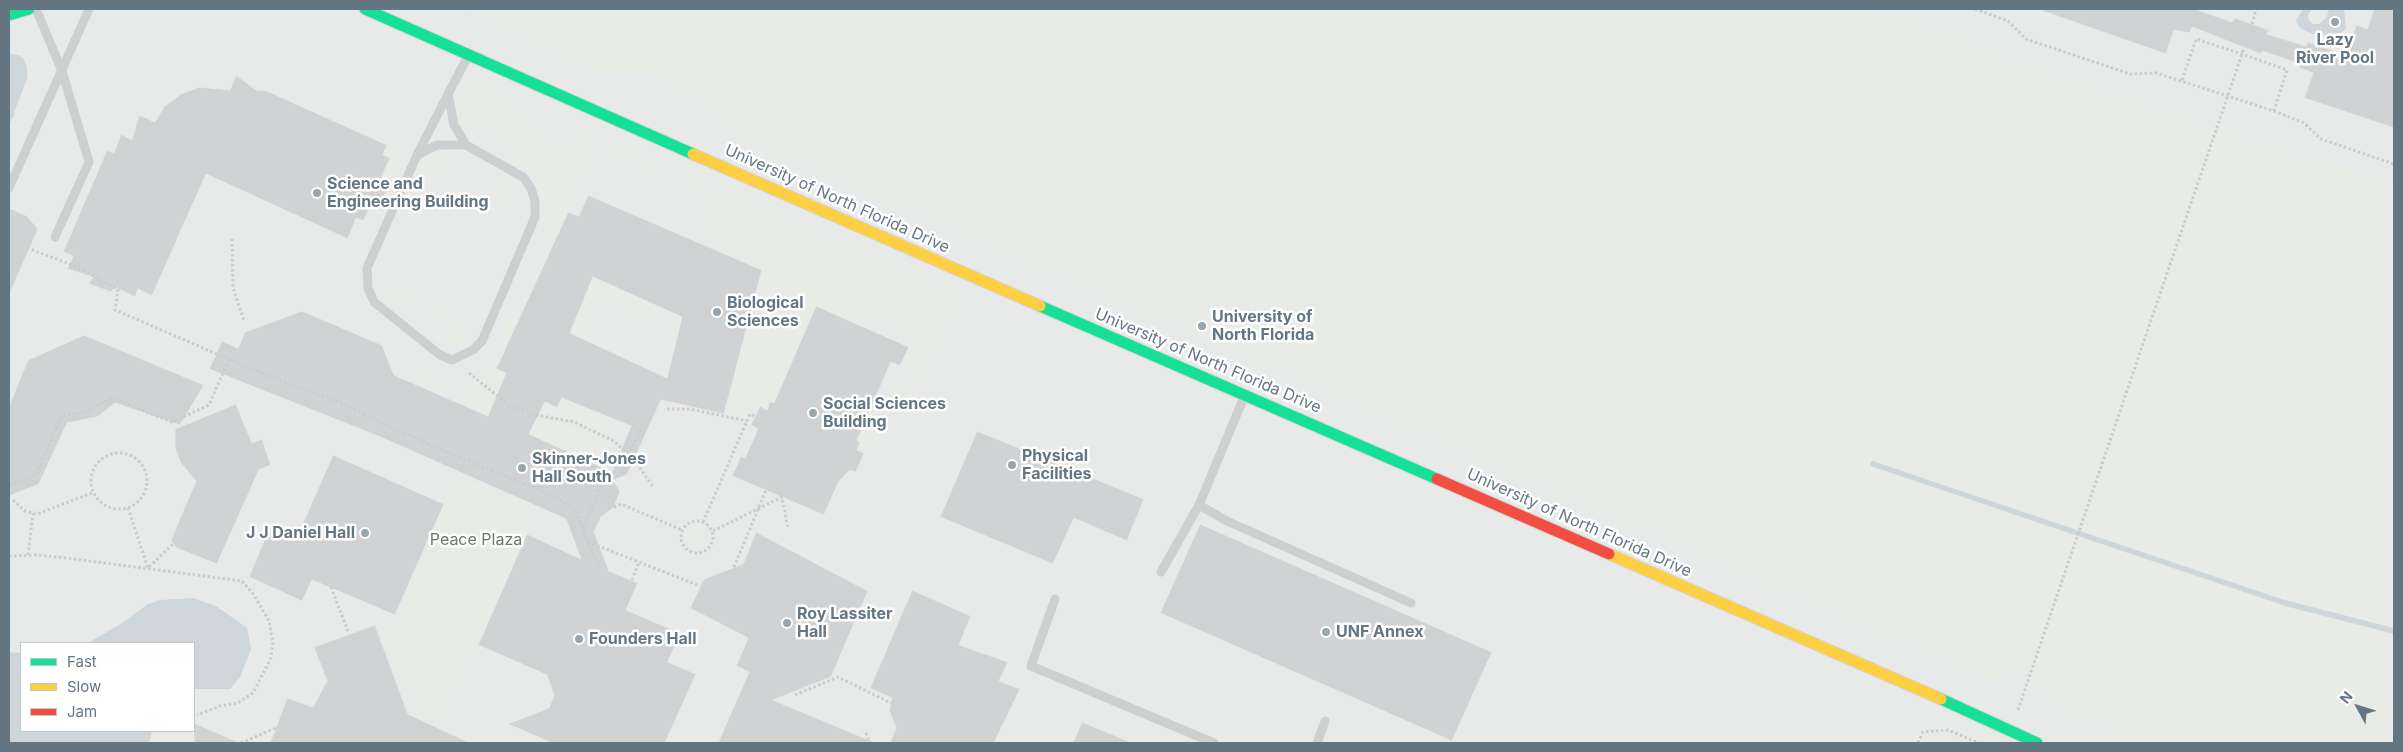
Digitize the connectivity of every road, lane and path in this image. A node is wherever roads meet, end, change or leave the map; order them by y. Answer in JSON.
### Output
{"nodes":[{"id":1,"x":29,"y":9,"type":"edge"},
{"id":2,"x":36,"y":9,"type":"edge"},
{"id":3,"x":89,"y":9,"type":"edge"},
{"id":4,"x":365,"y":9,"type":"edge"},
{"id":5,"x":1975,"y":9,"type":"edge"},
{"id":6,"x":2256,"y":9,"type":"edge"},
{"id":7,"x":9,"y":15,"type":"edge"},
{"id":8,"x":2252,"y":24,"type":"dead end"},
{"id":9,"x":2244,"y":48,"type":"dead end"},
{"id":10,"x":469,"y":53,"type":"junction"},
{"id":11,"x":2242,"y":54,"type":"junction"},
{"id":12,"x":62,"y":71,"type":"junction"},
{"id":13,"x":2182,"y":80,"type":"junction"},
{"id":14,"x":448,"y":94,"type":"junction"},
{"id":15,"x":2226,"y":97,"type":"junction"},
{"id":16,"x":2274,"y":111,"type":"junction"},
{"id":17,"x":466,"y":145,"type":"junction"},
{"id":18,"x":417,"y":156,"type":"junction"},
{"id":19,"x":2394,"y":164,"type":"edge"},
{"id":20,"x":9,"y":188,"type":"edge"},
{"id":21,"x":55,"y":237,"type":"dead end"},
{"id":22,"x":232,"y":239,"type":"dead end"},
{"id":23,"x":27,"y":248,"type":"dead end"},
{"id":24,"x":244,"y":320,"type":"dead end"},
{"id":25,"x":229,"y":359,"type":"junction"},
{"id":26,"x":469,"y":373,"type":"dead end"},
{"id":27,"x":1245,"y":395,"type":"junction"},
{"id":28,"x":667,"y":409,"type":"dead end"},
{"id":29,"x":755,"y":416,"type":"dead end"},
{"id":30,"x":747,"y":421,"type":"junction"},
{"id":31,"x":640,"y":430,"type":"dead end"},
{"id":32,"x":9,"y":486,"type":"edge"},
{"id":33,"x":653,"y":487,"type":"dead end"},
{"id":34,"x":766,"y":490,"type":"dead end"},
{"id":35,"x":92,"y":493,"type":"junction"},
{"id":36,"x":13,"y":500,"type":"dead end"},
{"id":37,"x":1199,"y":505,"type":"junction"},
{"id":38,"x":128,"y":508,"type":"junction"},
{"id":39,"x":614,"y":508,"type":"dead end"},
{"id":40,"x":33,"y":513,"type":"junction"},
{"id":41,"x":703,"y":522,"type":"junction"},
{"id":42,"x":583,"y":528,"type":"junction"},
{"id":43,"x":788,"y":529,"type":"dead end"},
{"id":44,"x":682,"y":530,"type":"junction"},
{"id":45,"x":713,"y":531,"type":"junction"},
{"id":46,"x":588,"y":542,"type":"junction"},
{"id":47,"x":174,"y":544,"type":"dead end"},
{"id":48,"x":28,"y":555,"type":"junction"},
{"id":49,"x":9,"y":556,"type":"edge"},
{"id":50,"x":639,"y":562,"type":"junction"},
{"id":51,"x":734,"y":567,"type":"dead end"},
{"id":52,"x":148,"y":568,"type":"junction"},
{"id":53,"x":599,"y":568,"type":"dead end"},
{"id":54,"x":1161,"y":572,"type":"dead end"},
{"id":55,"x":632,"y":580,"type":"dead end"},
{"id":56,"x":700,"y":586,"type":"dead end"},
{"id":57,"x":331,"y":587,"type":"dead end"},
{"id":58,"x":1055,"y":599,"type":"dead end"},
{"id":59,"x":1412,"y":604,"type":"dead end"},
{"id":60,"x":349,"y":634,"type":"dead end"},
{"id":61,"x":795,"y":695,"type":"dead end"},
{"id":62,"x":891,"y":703,"type":"dead end"},
{"id":63,"x":2016,"y":714,"type":"dead end"},
{"id":64,"x":197,"y":715,"type":"dead end"},
{"id":65,"x":1325,"y":721,"type":"dead end"},
{"id":66,"x":276,"y":728,"type":"dead end"},
{"id":67,"x":866,"y":733,"type":"dead end"},
{"id":68,"x":241,"y":743,"type":"edge"},
{"id":69,"x":870,"y":743,"type":"edge"},
{"id":70,"x":1214,"y":743,"type":"edge"},
{"id":71,"x":1317,"y":743,"type":"edge"},
{"id":72,"x":1918,"y":743,"type":"edge"},
{"id":73,"x":1979,"y":743,"type":"edge"},
{"id":74,"x":2037,"y":743,"type":"edge"}],
"edges":[{"from":1,"to":7,"type":"street"},
{"from":2,"to":12,"type":"lane"},
{"from":3,"to":12,"type":"lane"},
{"from":4,"to":10,"type":"street","name":"University of North Florida Drive"},
{"from":5,"to":13,"type":"path"},
{"from":6,"to":8,"type":"path"},
{"from":9,"to":11,"type":"path"},
{"from":10,"to":14,"type":"lane"},
{"from":10,"to":27,"type":"street","name":"University of North Florida Drive"},
{"from":11,"to":13,"type":"path"},
{"from":11,"to":15,"type":"path"},
{"from":11,"to":16,"type":"path"},
{"from":12,"to":20,"type":"lane"},
{"from":12,"to":21,"type":"lane"},
{"from":13,"to":15,"type":"path"},
{"from":14,"to":17,"type":"lane"},
{"from":14,"to":18,"type":"lane"},
{"from":15,"to":16,"type":"path"},
{"from":15,"to":63,"type":"path"},
{"from":16,"to":19,"type":"path"},
{"from":17,"to":18,"type":"lane"},
{"from":17,"to":18,"type":"lane"},
{"from":22,"to":24,"type":"path"},
{"from":23,"to":25,"type":"path"},
{"from":25,"to":32,"type":"path"},
{"from":25,"to":42,"type":"path"},
{"from":26,"to":33,"type":"path"},
{"from":27,"to":37,"type":"lane"},
{"from":27,"to":74,"type":"street","name":"University of North Florida Drive"},
{"from":28,"to":30,"type":"path"},
{"from":29,"to":30,"type":"path"},
{"from":30,"to":41,"type":"path"},
{"from":31,"to":42,"type":"path","bridge":true},
{"from":34,"to":51,"type":"path","bridge":true},
{"from":35,"to":38,"type":"path"},
{"from":35,"to":38,"type":"path"},
{"from":35,"to":40,"type":"path"},
{"from":36,"to":40,"type":"path"},
{"from":37,"to":54,"type":"lane"},
{"from":37,"to":59,"type":"lane"},
{"from":38,"to":52,"type":"path"},
{"from":39,"to":44,"type":"path"},
{"from":40,"to":48,"type":"path"},
{"from":41,"to":44,"type":"path"},
{"from":41,"to":45,"type":"path"},
{"from":42,"to":46,"type":"path"},
{"from":43,"to":45,"type":"path"},
{"from":44,"to":45,"type":"path"},
{"from":46,"to":50,"type":"path"},
{"from":46,"to":53,"type":"path"},
{"from":47,"to":52,"type":"path"},
{"from":48,"to":49,"type":"path"},
{"from":48,"to":52,"type":"path"},
{"from":50,"to":55,"type":"path"},
{"from":50,"to":56,"type":"path"},
{"from":52,"to":64,"type":"path"},
{"from":57,"to":60,"type":"path"},
{"from":58,"to":70,"type":"lane"},
{"from":61,"to":62,"type":"path"},
{"from":65,"to":71,"type":"lane"},
{"from":66,"to":68,"type":"path"},
{"from":67,"to":69,"type":"path"},
{"from":72,"to":73,"type":"path"}]}
